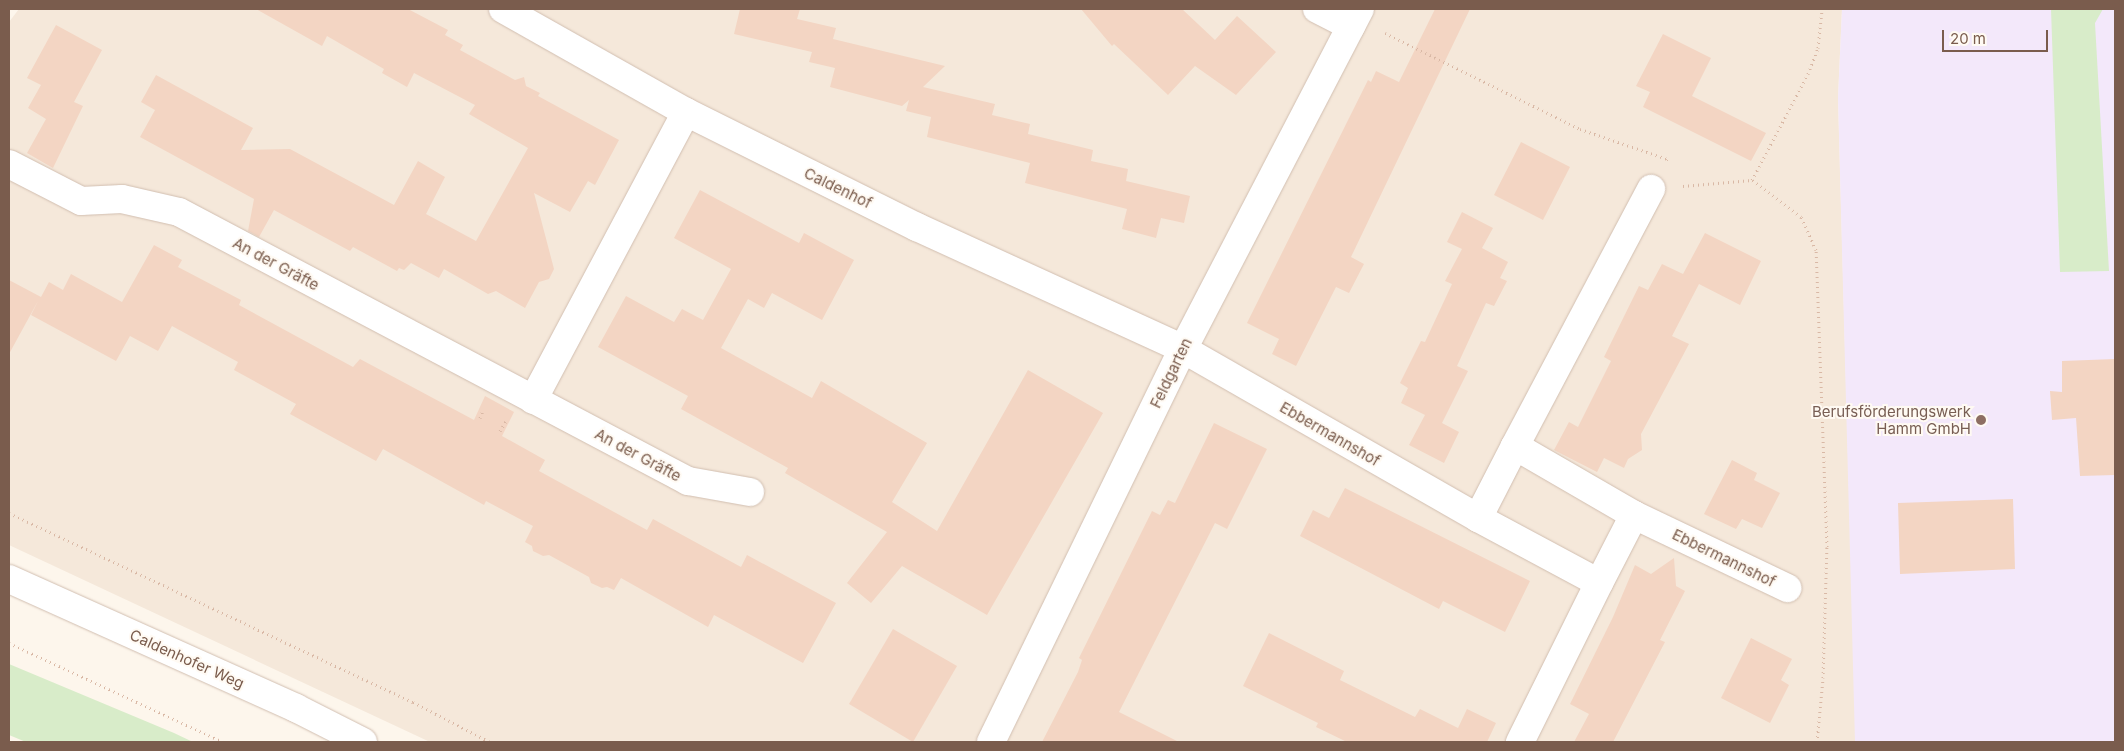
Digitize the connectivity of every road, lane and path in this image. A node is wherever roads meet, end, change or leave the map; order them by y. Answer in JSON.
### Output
{"nodes":[{"id":1,"x":503,"y":9,"type":"edge"},
{"id":2,"x":1318,"y":9,"type":"edge"},
{"id":3,"x":1822,"y":9,"type":"edge"},
{"id":4,"x":1355,"y":17,"type":"edge"},
{"id":5,"x":686,"y":112,"type":"junction"},
{"id":6,"x":9,"y":164,"type":"edge"},
{"id":7,"x":1752,"y":180,"type":"junction"},
{"id":8,"x":1651,"y":190,"type":"junction"},
{"id":9,"x":1183,"y":349,"type":"junction"},
{"id":10,"x":533,"y":400,"type":"junction"},
{"id":11,"x":1515,"y":446,"type":"junction"},
{"id":12,"x":750,"y":492,"type":"dead end"},
{"id":13,"x":9,"y":513,"type":"edge"},
{"id":14,"x":1634,"y":515,"type":"junction"},
{"id":15,"x":1478,"y":518,"type":"junction"},
{"id":16,"x":9,"y":579,"type":"edge"},
{"id":17,"x":1599,"y":583,"type":"junction"},
{"id":18,"x":1787,"y":588,"type":"dead end"},
{"id":19,"x":9,"y":643,"type":"edge"},
{"id":20,"x":223,"y":742,"type":"edge"},
{"id":21,"x":363,"y":742,"type":"edge"},
{"id":22,"x":490,"y":742,"type":"edge"},
{"id":23,"x":991,"y":742,"type":"edge"},
{"id":24,"x":1520,"y":742,"type":"edge"},
{"id":25,"x":1817,"y":742,"type":"edge"}],
"edges":[{"from":1,"to":5,"type":"street","name":"Caldenhof"},
{"from":2,"to":4,"type":"street"},
{"from":3,"to":7,"type":"path"},
{"from":4,"to":8,"type":"path"},
{"from":4,"to":9,"type":"street","name":"Feldgarten"},
{"from":5,"to":9,"type":"street","name":"Caldenhof"},
{"from":5,"to":10,"type":"street"},
{"from":6,"to":10,"type":"street","name":"An der Gräfte"},
{"from":7,"to":8,"type":"path"},
{"from":7,"to":25,"type":"path"},
{"from":8,"to":11,"type":"street"},
{"from":9,"to":15,"type":"street","name":"Ebbermannshof"},
{"from":9,"to":23,"type":"street","name":"Feldgarten"},
{"from":10,"to":12,"type":"street","name":"An der Gräfte"},
{"from":11,"to":14,"type":"street","name":"Ebbermannshof"},
{"from":11,"to":15,"type":"street"},
{"from":13,"to":22,"type":"path"},
{"from":14,"to":17,"type":"street"},
{"from":14,"to":18,"type":"street","name":"Ebbermannshof"},
{"from":15,"to":17,"type":"street","name":"Ebbermannshof"},
{"from":16,"to":21,"type":"street","name":"Caldenhofer Weg"},
{"from":17,"to":24,"type":"street"},
{"from":19,"to":20,"type":"path"}]}
